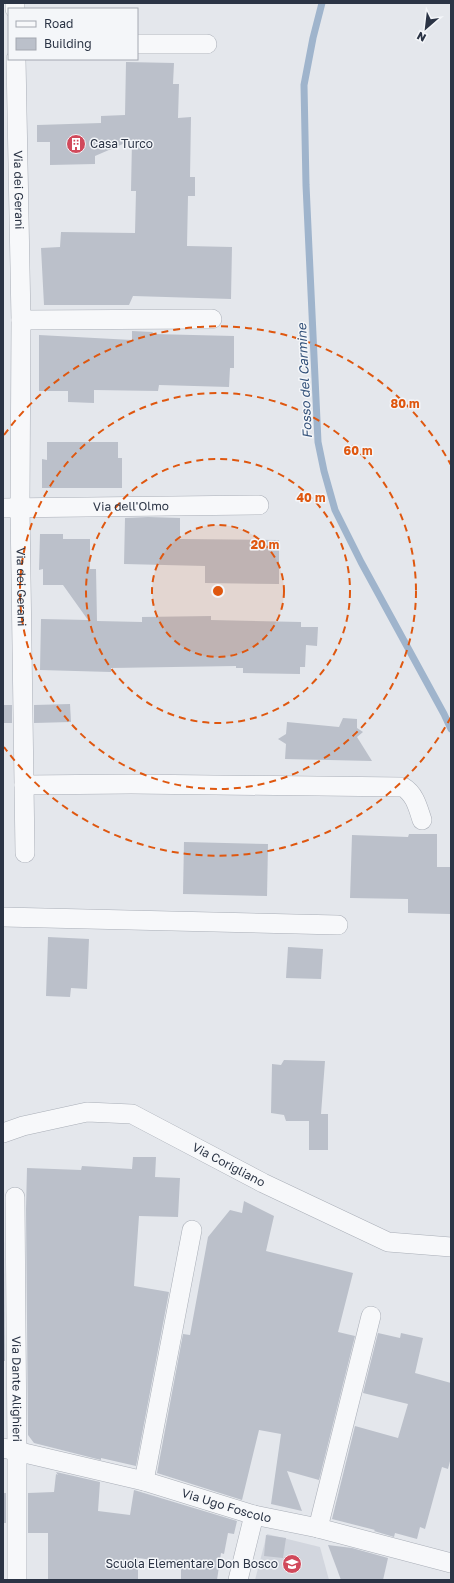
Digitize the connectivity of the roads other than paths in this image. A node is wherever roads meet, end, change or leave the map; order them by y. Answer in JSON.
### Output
{"nodes":[{"id":1,"x":138,"y":44,"type":"edge"},
{"id":2,"x":207,"y":44,"type":"dead end"},
{"id":3,"x":16,"y":60,"type":"edge"},
{"id":4,"x":212,"y":319,"type":"dead end"},
{"id":5,"x":21,"y":320,"type":"junction"},
{"id":6,"x":259,"y":506,"type":"dead end"},
{"id":7,"x":12,"y":508,"type":"edge"},
{"id":8,"x":24,"y":785,"type":"junction"},
{"id":9,"x":422,"y":820,"type":"dead end"},
{"id":10,"x":25,"y":853,"type":"dead end"},
{"id":11,"x":3,"y":917,"type":"edge"},
{"id":12,"x":338,"y":925,"type":"dead end"},
{"id":13,"x":3,"y":1133,"type":"edge"},
{"id":14,"x":15,"y":1197,"type":"dead end"},
{"id":15,"x":192,"y":1230,"type":"dead end"},
{"id":16,"x":451,"y":1247,"type":"edge"},
{"id":17,"x":371,"y":1316,"type":"dead end"},
{"id":18,"x":10,"y":1450,"type":"edge"},
{"id":19,"x":144,"y":1481,"type":"junction"},
{"id":20,"x":254,"y":1515,"type":"junction"},
{"id":21,"x":318,"y":1528,"type":"junction"},
{"id":22,"x":451,"y":1563,"type":"edge"},
{"id":23,"x":17,"y":1580,"type":"edge"},
{"id":24,"x":238,"y":1580,"type":"edge"}],
"edges":[{"from":1,"to":2,"type":"street"},
{"from":3,"to":5,"type":"street","name":"Via dei Gerani"},
{"from":4,"to":5,"type":"street"},
{"from":5,"to":7,"type":"street","name":"Via dei Gerani"},
{"from":6,"to":7,"type":"street","name":"Via dell'Olmo"},
{"from":7,"to":8,"type":"street","name":"Via dei Gerani"},
{"from":8,"to":9,"type":"street"},
{"from":8,"to":10,"type":"street","name":"Via dei Gerani"},
{"from":11,"to":12,"type":"street"},
{"from":13,"to":16,"type":"street","name":"Via Corigliano"},
{"from":14,"to":18,"type":"street","name":"Via Dante Alighieri"},
{"from":15,"to":19,"type":"street"},
{"from":17,"to":21,"type":"street"},
{"from":18,"to":19,"type":"street","name":"Via Ugo Foscolo"},
{"from":18,"to":23,"type":"street","name":"Via Dante Alighieri"},
{"from":19,"to":20,"type":"street","name":"Via Ugo Foscolo"},
{"from":20,"to":21,"type":"street","name":"Via Ugo Foscolo"},
{"from":20,"to":24,"type":"street"},
{"from":21,"to":22,"type":"street","name":"Via Ugo Foscolo"}]}
